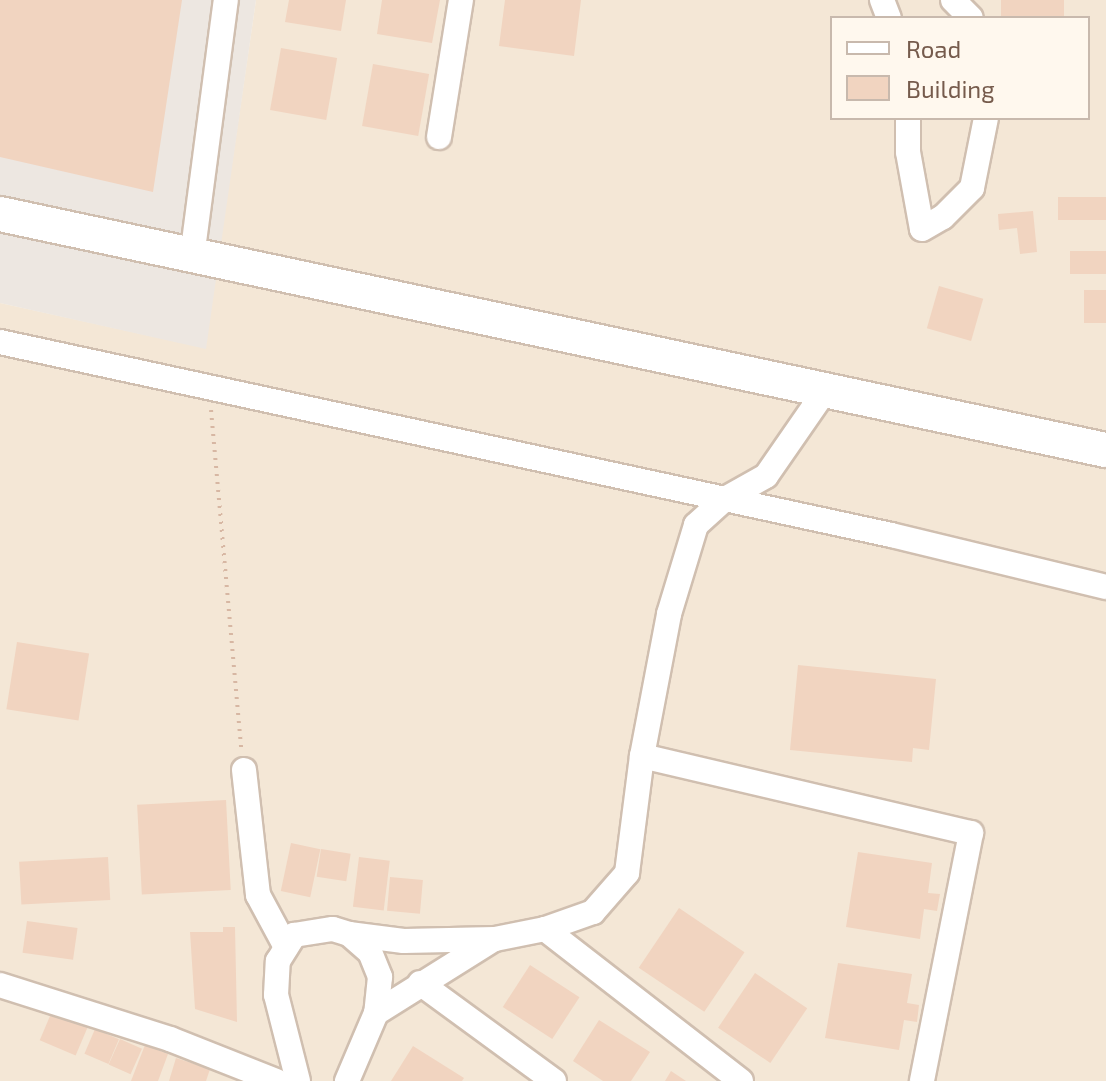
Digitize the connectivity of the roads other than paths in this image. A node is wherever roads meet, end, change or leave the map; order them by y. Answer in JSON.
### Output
{"nodes":[{"id":1,"x":226,"y":0,"type":"edge"},
{"id":2,"x":461,"y":0,"type":"edge"},
{"id":3,"x":953,"y":0,"type":"edge"},
{"id":4,"x":969,"y":16,"type":"edge"},
{"id":5,"x":908,"y":120,"type":"edge"},
{"id":6,"x":986,"y":120,"type":"edge"},
{"id":7,"x":439,"y":137,"type":"dead end"},
{"id":8,"x":0,"y":214,"type":"edge"},
{"id":9,"x":192,"y":257,"type":"junction"},
{"id":10,"x":0,"y":342,"type":"edge"},
{"id":11,"x":827,"y":388,"type":"junction"},
{"id":12,"x":1106,"y":450,"type":"edge"},
{"id":13,"x":725,"y":499,"type":"junction"},
{"id":14,"x":1106,"y":587,"type":"edge"},
{"id":15,"x":642,"y":756,"type":"junction"},
{"id":16,"x":244,"y":770,"type":"road end"},
{"id":17,"x":545,"y":929,"type":"junction"},
{"id":18,"x":349,"y":934,"type":"junction"},
{"id":19,"x":495,"y":939,"type":"junction"},
{"id":20,"x":286,"y":947,"type":"junction"},
{"id":21,"x":420,"y":983,"type":"junction"},
{"id":22,"x":0,"y":985,"type":"edge"},
{"id":23,"x":376,"y":1013,"type":"junction"},
{"id":24,"x":276,"y":1081,"type":"edge"},
{"id":25,"x":298,"y":1081,"type":"edge"},
{"id":26,"x":347,"y":1081,"type":"edge"},
{"id":27,"x":554,"y":1081,"type":"edge"},
{"id":28,"x":741,"y":1081,"type":"edge"},
{"id":29,"x":922,"y":1081,"type":"edge"}],
"edges":[{"from":1,"to":9,"type":"street"},
{"from":2,"to":7,"type":"street"},
{"from":3,"to":4,"type":"street"},
{"from":5,"to":6,"type":"street"},
{"from":8,"to":9,"type":"main road"},
{"from":9,"to":11,"type":"main road"},
{"from":10,"to":13,"type":"street"},
{"from":11,"to":12,"type":"main road"},
{"from":11,"to":13,"type":"street"},
{"from":13,"to":14,"type":"street"},
{"from":13,"to":15,"type":"street"},
{"from":15,"to":17,"type":"street"},
{"from":15,"to":29,"type":"street"},
{"from":16,"to":20,"type":"street"},
{"from":17,"to":19,"type":"street"},
{"from":17,"to":28,"type":"street"},
{"from":18,"to":19,"type":"street"},
{"from":18,"to":20,"type":"street"},
{"from":18,"to":23,"type":"street"},
{"from":19,"to":21,"type":"street"},
{"from":20,"to":25,"type":"street"},
{"from":21,"to":23,"type":"street"},
{"from":21,"to":27,"type":"street"},
{"from":22,"to":24,"type":"street"},
{"from":23,"to":26,"type":"street"}]}
